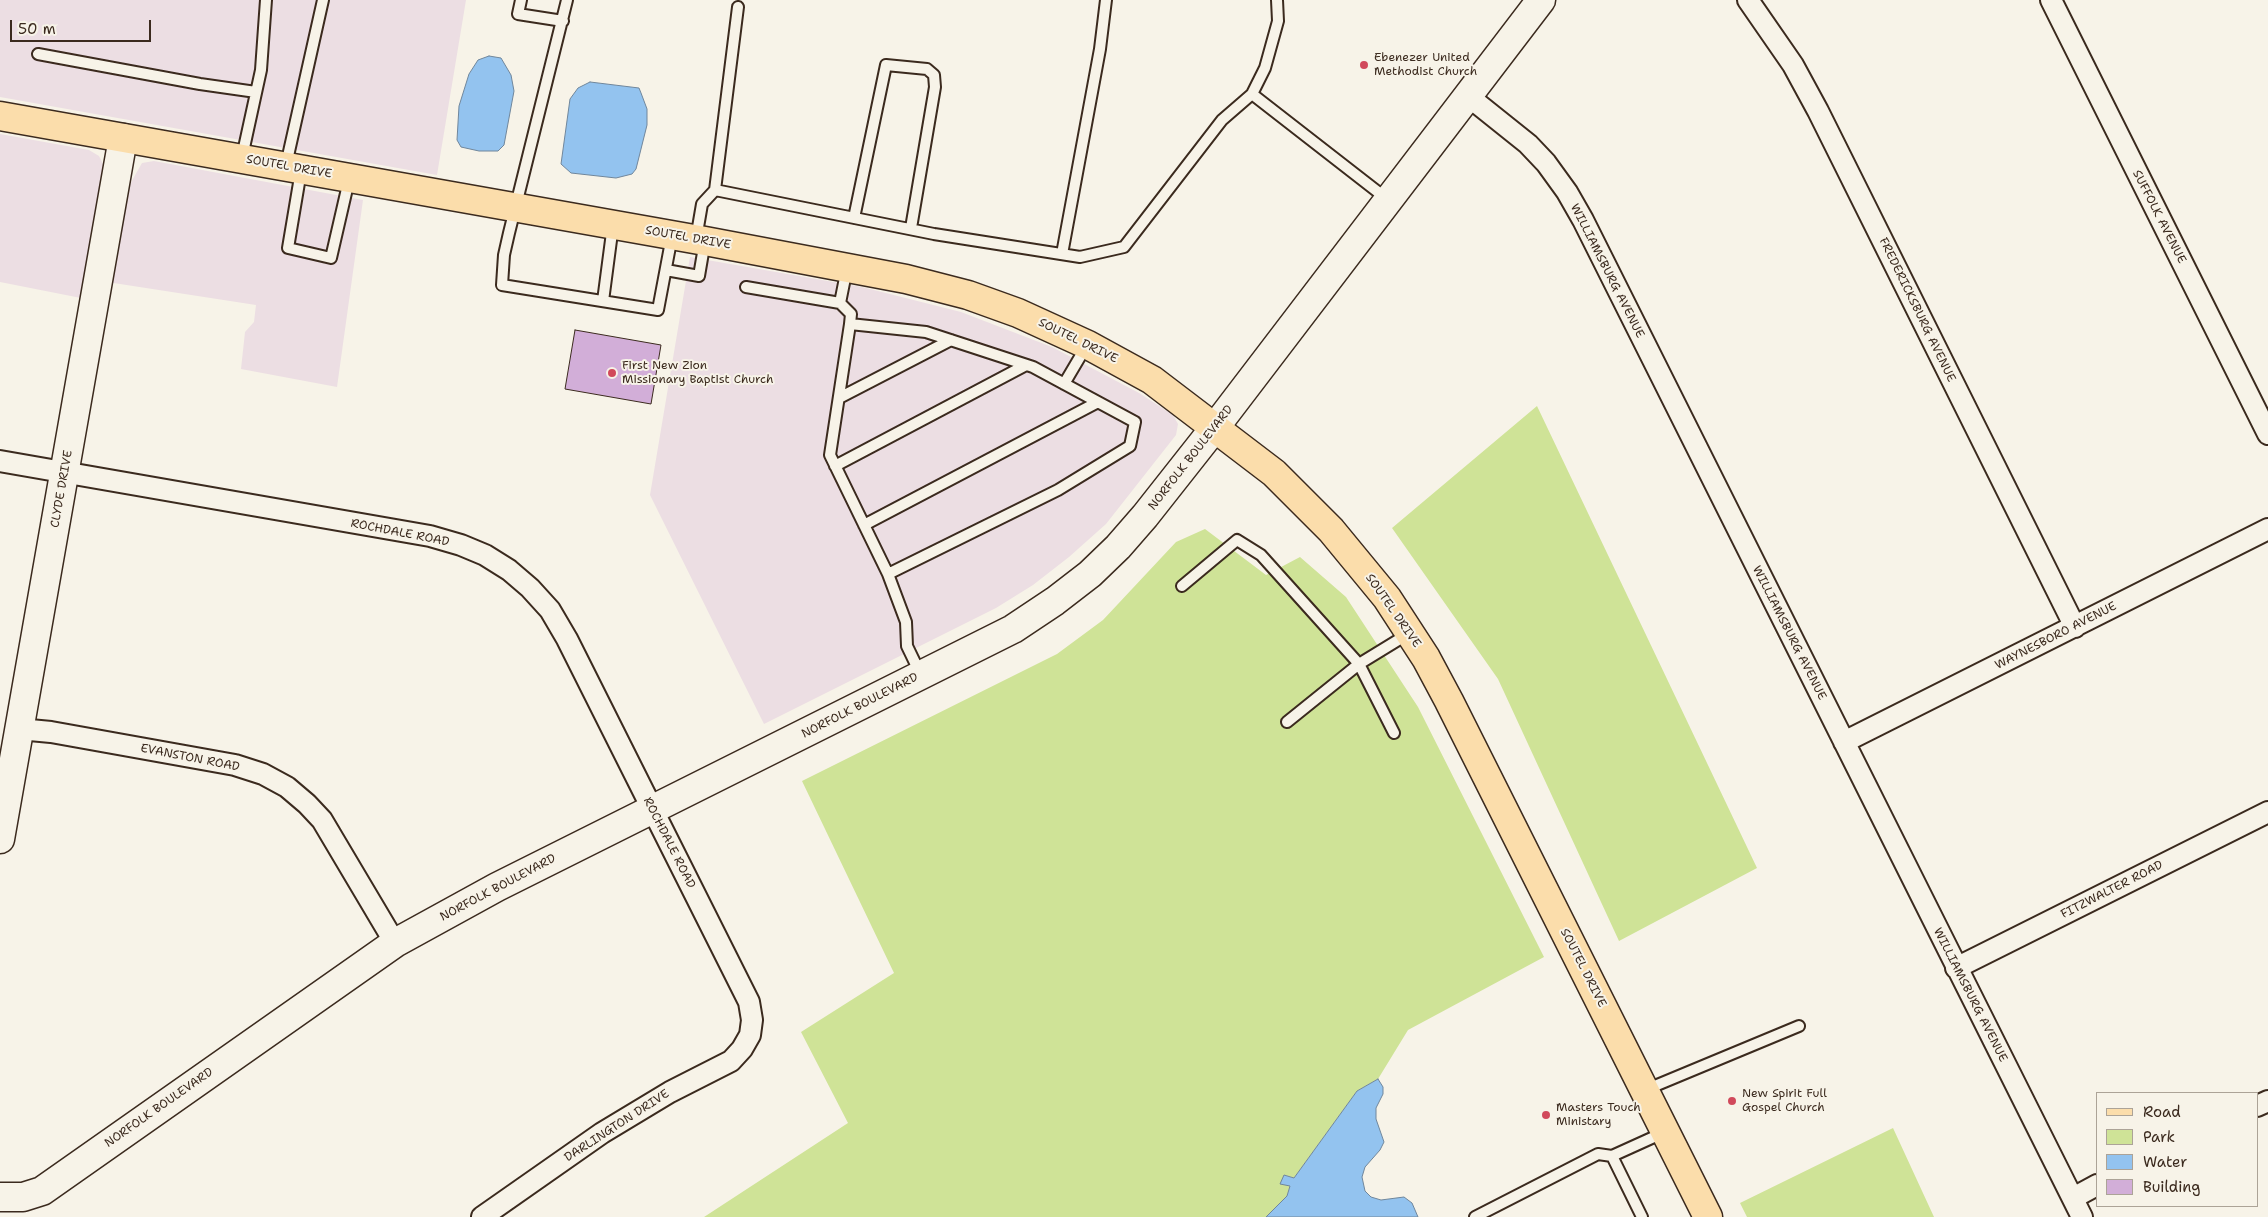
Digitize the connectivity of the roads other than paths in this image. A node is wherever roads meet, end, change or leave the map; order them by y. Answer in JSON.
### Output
{"nodes":[{"id":1,"x":266,"y":0,"type":"edge"},
{"id":2,"x":323,"y":0,"type":"edge"},
{"id":3,"x":521,"y":0,"type":"edge"},
{"id":4,"x":567,"y":0,"type":"edge"},
{"id":5,"x":1106,"y":0,"type":"edge"},
{"id":6,"x":1277,"y":0,"type":"edge"},
{"id":7,"x":1541,"y":0,"type":"edge"},
{"id":8,"x":1748,"y":0,"type":"edge"},
{"id":9,"x":2051,"y":0,"type":"edge"},
{"id":10,"x":738,"y":7,"type":"dead end"},
{"id":11,"x":563,"y":21,"type":"junction"},
{"id":12,"x":38,"y":54,"type":"dead end"},
{"id":13,"x":256,"y":92,"type":"junction"},
{"id":14,"x":1252,"y":94,"type":"junction"},
{"id":15,"x":1468,"y":96,"type":"junction"},
{"id":16,"x":0,"y":116,"type":"edge"},
{"id":17,"x":124,"y":138,"type":"junction"},
{"id":18,"x":242,"y":159,"type":"junction"},
{"id":19,"x":293,"y":168,"type":"junction"},
{"id":20,"x":350,"y":178,"type":"junction"},
{"id":21,"x":714,"y":190,"type":"junction"},
{"id":22,"x":1388,"y":200,"type":"junction"},
{"id":23,"x":516,"y":208,"type":"junction"},
{"id":24,"x":854,"y":218,"type":"junction"},
{"id":25,"x":613,"y":225,"type":"junction"},
{"id":26,"x":911,"y":228,"type":"junction"},
{"id":27,"x":691,"y":239,"type":"junction"},
{"id":28,"x":1062,"y":254,"type":"junction"},
{"id":29,"x":847,"y":267,"type":"junction"},
{"id":30,"x":666,"y":270,"type":"junction"},
{"id":31,"x":746,"y":287,"type":"dead end"},
{"id":32,"x":603,"y":301,"type":"junction"},
{"id":33,"x":840,"y":303,"type":"junction"},
{"id":34,"x":850,"y":324,"type":"junction"},
{"id":35,"x":950,"y":340,"type":"junction"},
{"id":36,"x":1088,"y":344,"type":"junction"},
{"id":37,"x":1026,"y":365,"type":"junction"},
{"id":38,"x":1064,"y":384,"type":"junction"},
{"id":39,"x":839,"y":398,"type":"junction"},
{"id":40,"x":1098,"y":402,"type":"junction"},
{"id":41,"x":1216,"y":426,"type":"junction"},
{"id":42,"x":2268,"y":434,"type":"edge"},
{"id":43,"x":0,"y":461,"type":"edge"},
{"id":44,"x":835,"y":466,"type":"junction"},
{"id":45,"x":65,"y":473,"type":"junction"},
{"id":46,"x":864,"y":525,"type":"junction"},
{"id":47,"x":2268,"y":529,"type":"edge"},
{"id":48,"x":888,"y":574,"type":"junction"},
{"id":49,"x":1182,"y":586,"type":"dead end"},
{"id":50,"x":2075,"y":626,"type":"junction"},
{"id":51,"x":1409,"y":634,"type":"junction"},
{"id":52,"x":1359,"y":664,"type":"junction"},
{"id":53,"x":922,"y":676,"type":"junction"},
{"id":54,"x":1286,"y":722,"type":"dead end"},
{"id":55,"x":20,"y":729,"type":"junction"},
{"id":56,"x":1394,"y":733,"type":"dead end"},
{"id":57,"x":1844,"y":742,"type":"junction"},
{"id":58,"x":652,"y":810,"type":"junction"},
{"id":59,"x":2268,"y":812,"type":"edge"},
{"id":60,"x":0,"y":839,"type":"edge"},
{"id":61,"x":396,"y":943,"type":"junction"},
{"id":62,"x":1956,"y":968,"type":"junction"},
{"id":63,"x":1799,"y":1026,"type":"dead end"},
{"id":64,"x":750,"y":1035,"type":"joint"},
{"id":65,"x":1644,"y":1091,"type":"junction"},
{"id":66,"x":1666,"y":1132,"type":"junction"},
{"id":67,"x":1612,"y":1156,"type":"junction"},
{"id":68,"x":2096,"y":1186,"type":"edge"},
{"id":69,"x":42,"y":1191,"type":"junction"},
{"id":70,"x":0,"y":1197,"type":"edge"},
{"id":71,"x":2073,"y":1198,"type":"junction"},
{"id":72,"x":491,"y":1214,"type":"edge"},
{"id":73,"x":10,"y":1217,"type":"edge"},
{"id":74,"x":1475,"y":1217,"type":"edge"},
{"id":75,"x":1642,"y":1217,"type":"edge"},
{"id":76,"x":1708,"y":1217,"type":"edge"},
{"id":77,"x":2082,"y":1217,"type":"edge"}],
"edges":[{"from":1,"to":13,"type":"lane"},
{"from":2,"to":19,"type":"lane"},
{"from":3,"to":11,"type":"lane"},
{"from":4,"to":11,"type":"lane"},
{"from":5,"to":28,"type":"lane"},
{"from":6,"to":14,"type":"lane"},
{"from":7,"to":15,"type":"street","name":"NORFOLK BOULEVARD"},
{"from":8,"to":50,"type":"street","name":"FREDERICKSBURG AVENUE"},
{"from":9,"to":42,"type":"street","name":"SUFFOLK AVENUE"},
{"from":10,"to":21,"type":"lane"},
{"from":11,"to":23,"type":"lane"},
{"from":12,"to":13,"type":"lane"},
{"from":13,"to":18,"type":"lane"},
{"from":14,"to":22,"type":"lane"},
{"from":14,"to":28,"type":"lane"},
{"from":15,"to":22,"type":"street","name":"NORFOLK BOULEVARD"},
{"from":15,"to":57,"type":"street","name":"WILLIAMSBURG AVENUE"},
{"from":16,"to":17,"type":"main road","name":"SOUTEL DRIVE"},
{"from":17,"to":18,"type":"main road","name":"SOUTEL DRIVE"},
{"from":17,"to":45,"type":"street","name":"CLYDE DRIVE"},
{"from":18,"to":19,"type":"main road","name":"SOUTEL DRIVE"},
{"from":19,"to":20,"type":"main road","name":"SOUTEL DRIVE"},
{"from":19,"to":20,"type":"lane"},
{"from":20,"to":23,"type":"main road","name":"SOUTEL DRIVE"},
{"from":21,"to":24,"type":"lane"},
{"from":21,"to":27,"type":"lane"},
{"from":22,"to":41,"type":"street","name":"NORFOLK BOULEVARD"},
{"from":23,"to":25,"type":"main road","name":"SOUTEL DRIVE"},
{"from":23,"to":32,"type":"lane"},
{"from":24,"to":26,"type":"lane"},
{"from":24,"to":26,"type":"lane"},
{"from":25,"to":27,"type":"main road","name":"SOUTEL DRIVE"},
{"from":25,"to":32,"type":"lane"},
{"from":26,"to":28,"type":"lane"},
{"from":27,"to":29,"type":"main road","name":"SOUTEL DRIVE"},
{"from":27,"to":30,"type":"lane"},
{"from":27,"to":30,"type":"lane"},
{"from":29,"to":33,"type":"lane"},
{"from":29,"to":36,"type":"main road","name":"SOUTEL DRIVE"},
{"from":30,"to":32,"type":"lane"},
{"from":31,"to":33,"type":"lane"},
{"from":33,"to":34,"type":"lane"},
{"from":34,"to":35,"type":"lane"},
{"from":34,"to":39,"type":"lane"},
{"from":35,"to":37,"type":"lane"},
{"from":35,"to":39,"type":"lane"},
{"from":36,"to":38,"type":"lane"},
{"from":36,"to":41,"type":"main road","name":"SOUTEL DRIVE"},
{"from":37,"to":38,"type":"lane"},
{"from":37,"to":44,"type":"lane"},
{"from":38,"to":40,"type":"lane"},
{"from":39,"to":44,"type":"lane"},
{"from":40,"to":46,"type":"lane"},
{"from":40,"to":48,"type":"lane"},
{"from":41,"to":51,"type":"main road","name":"SOUTEL DRIVE"},
{"from":41,"to":53,"type":"street","name":"NORFOLK BOULEVARD"},
{"from":43,"to":45,"type":"street","name":"ROCHDALE ROAD"},
{"from":44,"to":46,"type":"lane"},
{"from":45,"to":55,"type":"street","name":"CLYDE DRIVE"},
{"from":45,"to":58,"type":"street","name":"ROCHDALE ROAD"},
{"from":46,"to":48,"type":"lane"},
{"from":47,"to":50,"type":"street","name":"WAYNESBORO AVENUE"},
{"from":48,"to":53,"type":"lane"},
{"from":49,"to":52,"type":"lane"},
{"from":50,"to":57,"type":"street","name":"WAYNESBORO AVENUE"},
{"from":51,"to":52,"type":"lane"},
{"from":51,"to":65,"type":"main road","name":"SOUTEL DRIVE"},
{"from":52,"to":54,"type":"lane"},
{"from":52,"to":56,"type":"lane"},
{"from":53,"to":58,"type":"street","name":"NORFOLK BOULEVARD"},
{"from":55,"to":60,"type":"street","name":"CLYDE DRIVE"},
{"from":55,"to":61,"type":"street","name":"EVANSTON ROAD"},
{"from":57,"to":62,"type":"street","name":"WILLIAMSBURG AVENUE"},
{"from":58,"to":61,"type":"street","name":"NORFOLK BOULEVARD"},
{"from":58,"to":64,"type":"street","name":"ROCHDALE ROAD"},
{"from":59,"to":62,"type":"street","name":"FITZWALTER ROAD"},
{"from":61,"to":69,"type":"street","name":"NORFOLK BOULEVARD"},
{"from":62,"to":71,"type":"street","name":"WILLIAMSBURG AVENUE"},
{"from":63,"to":65,"type":"lane"},
{"from":64,"to":72,"type":"street","name":"DARLINGTON DRIVE"},
{"from":65,"to":66,"type":"main road","name":"SOUTEL DRIVE"},
{"from":66,"to":67,"type":"lane"},
{"from":66,"to":76,"type":"main road","name":"SOUTEL DRIVE"},
{"from":67,"to":74,"type":"lane"},
{"from":67,"to":75,"type":"lane"},
{"from":68,"to":71,"type":"street"},
{"from":69,"to":70,"type":"street","name":"NORFOLK BOULEVARD"},
{"from":69,"to":73,"type":"street"},
{"from":71,"to":77,"type":"street","name":"WILLIAMSBURG AVENUE"}]}
